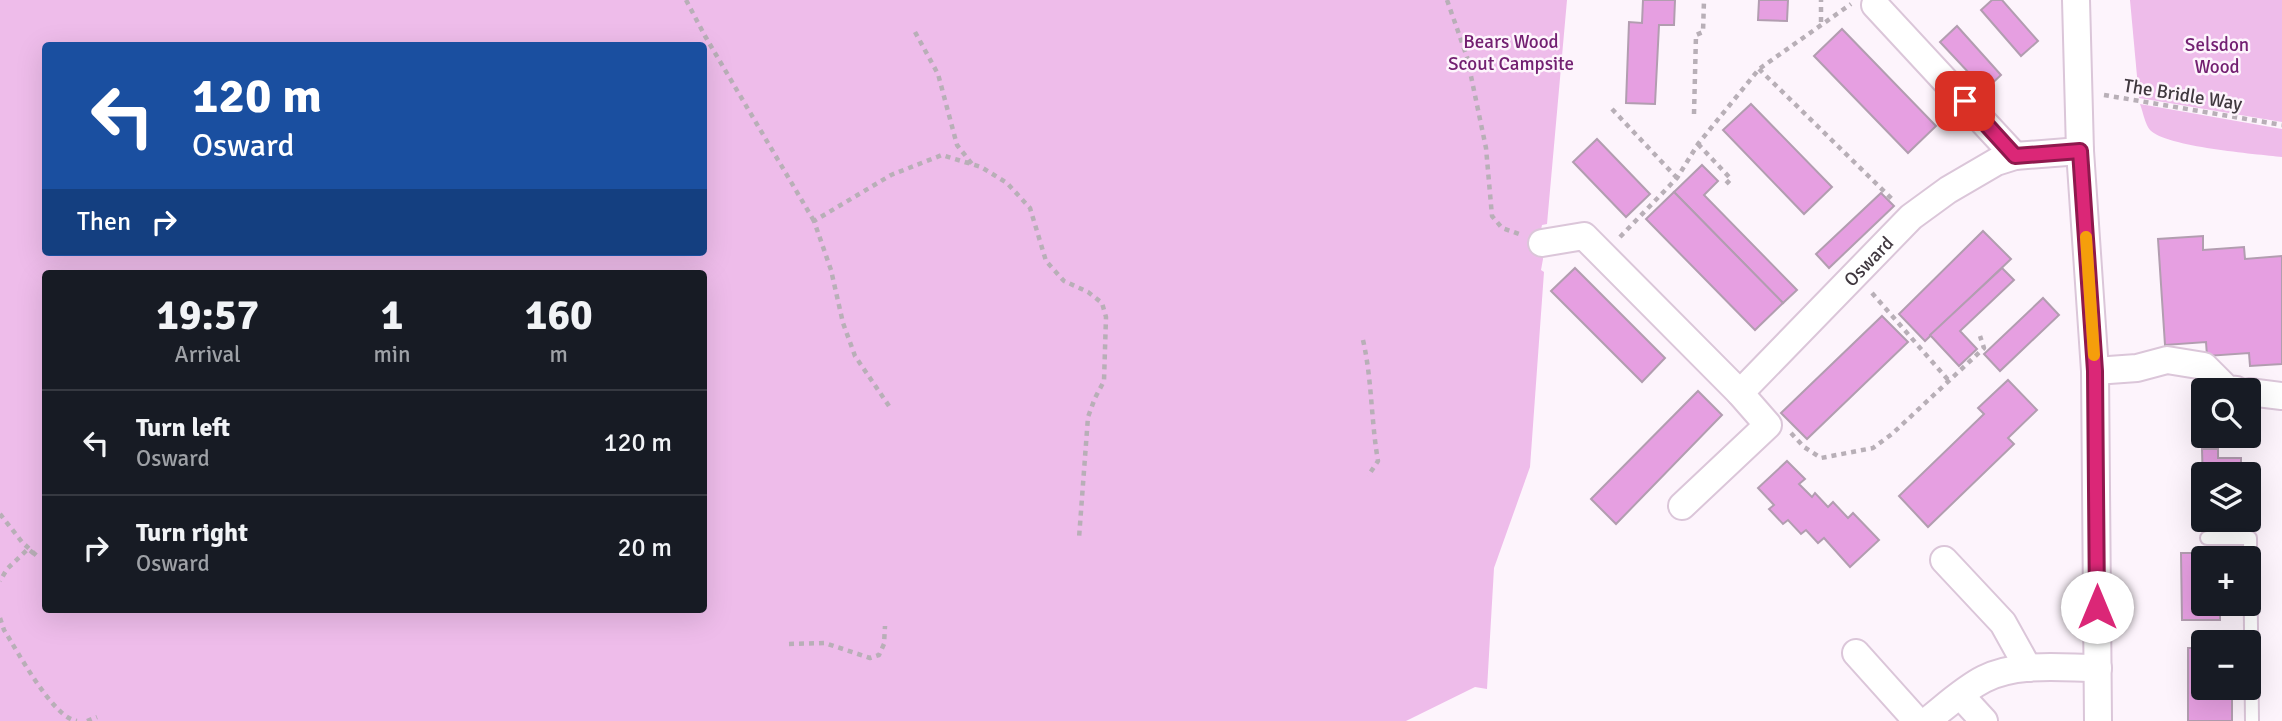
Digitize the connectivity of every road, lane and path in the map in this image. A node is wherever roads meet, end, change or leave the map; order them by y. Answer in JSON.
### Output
{"nodes":[{"id":1,"x":686,"y":0,"type":"edge"},
{"id":2,"x":1447,"y":0,"type":"edge"},
{"id":3,"x":1704,"y":0,"type":"edge"},
{"id":4,"x":1821,"y":0,"type":"edge"},
{"id":5,"x":2076,"y":0,"type":"edge"},
{"id":6,"x":1866,"y":2,"type":"edge"},
{"id":7,"x":1821,"y":23,"type":"junction"},
{"id":8,"x":915,"y":32,"type":"dead end"},
{"id":9,"x":1759,"y":69,"type":"junction"},
{"id":10,"x":2079,"y":92,"type":"junction"},
{"id":11,"x":1612,"y":109,"type":"dead end"},
{"id":12,"x":1694,"y":114,"type":"dead end"},
{"id":13,"x":2282,"y":125,"type":"edge"},
{"id":14,"x":1698,"y":144,"type":"junction"},
{"id":15,"x":2080,"y":151,"type":"junction"},
{"id":16,"x":2015,"y":156,"type":"junction"},
{"id":17,"x":972,"y":164,"type":"junction"},
{"id":18,"x":1677,"y":178,"type":"junction"},
{"id":19,"x":1723,"y":187,"type":"dead end"},
{"id":20,"x":1911,"y":217,"type":"junction"},
{"id":21,"x":814,"y":221,"type":"junction"},
{"id":22,"x":1542,"y":243,"type":"joint"},
{"id":23,"x":1603,"y":255,"type":"junction"},
{"id":24,"x":1855,"y":274,"type":"junction"},
{"id":25,"x":1980,"y":336,"type":"dead end"},
{"id":26,"x":1363,"y":340,"type":"dead end"},
{"id":27,"x":2095,"y":371,"type":"junction"},
{"id":28,"x":2216,"y":378,"type":"edge"},
{"id":29,"x":1950,"y":382,"type":"junction"},
{"id":30,"x":1740,"y":393,"type":"junction"},
{"id":31,"x":2261,"y":393,"type":"edge"},
{"id":32,"x":2282,"y":396,"type":"edge"},
{"id":33,"x":889,"y":406,"type":"dead end"},
{"id":34,"x":1768,"y":425,"type":"junction"},
{"id":35,"x":1368,"y":476,"type":"dead end"},
{"id":36,"x":1682,"y":506,"type":"dead end"},
{"id":37,"x":0,"y":514,"type":"edge"},
{"id":38,"x":1079,"y":538,"type":"dead end"},
{"id":39,"x":2207,"y":538,"type":"dead end"},
{"id":40,"x":1944,"y":561,"type":"dead end"},
{"id":41,"x":0,"y":581,"type":"edge"},
{"id":42,"x":0,"y":618,"type":"edge"},
{"id":43,"x":885,"y":626,"type":"dead end"},
{"id":44,"x":789,"y":643,"type":"dead end"},
{"id":45,"x":1856,"y":653,"type":"dead end"},
{"id":46,"x":2028,"y":668,"type":"junction"},
{"id":47,"x":2098,"y":668,"type":"junction"},
{"id":48,"x":1961,"y":696,"type":"junction"},
{"id":49,"x":97,"y":717,"type":"dead end"},
{"id":50,"x":77,"y":721,"type":"edge"},
{"id":51,"x":87,"y":721,"type":"edge"},
{"id":52,"x":1917,"y":721,"type":"edge"},
{"id":53,"x":1927,"y":721,"type":"edge"},
{"id":54,"x":1984,"y":721,"type":"edge"},
{"id":55,"x":2098,"y":721,"type":"edge"},
{"id":56,"x":2252,"y":721,"type":"edge"}],
"edges":[{"from":1,"to":21,"type":"path"},
{"from":2,"to":22,"type":"path"},
{"from":3,"to":12,"type":"path"},
{"from":4,"to":7,"type":"path"},
{"from":5,"to":10,"type":"street"},
{"from":6,"to":7,"type":"path"},
{"from":6,"to":16,"type":"street"},
{"from":7,"to":9,"type":"path"},
{"from":8,"to":17,"type":"path"},
{"from":9,"to":14,"type":"path"},
{"from":9,"to":20,"type":"path"},
{"from":10,"to":13,"type":"path","name":"The Bridle Way"},
{"from":10,"to":15,"type":"street"},
{"from":11,"to":18,"type":"path"},
{"from":14,"to":18,"type":"path"},
{"from":14,"to":19,"type":"path"},
{"from":15,"to":16,"type":"street","name":"Osward"},
{"from":15,"to":27,"type":"street"},
{"from":16,"to":20,"type":"street","name":"Osward"},
{"from":17,"to":21,"type":"path"},
{"from":17,"to":38,"type":"path"},
{"from":18,"to":23,"type":"path"},
{"from":20,"to":24,"type":"street","name":"Osward"},
{"from":21,"to":33,"type":"path"},
{"from":22,"to":23,"type":"street"},
{"from":23,"to":30,"type":"street"},
{"from":24,"to":29,"type":"path"},
{"from":24,"to":30,"type":"street","name":"Osward"},
{"from":25,"to":29,"type":"path"},
{"from":26,"to":35,"type":"path"},
{"from":27,"to":28,"type":"street"},
{"from":27,"to":47,"type":"street"},
{"from":29,"to":34,"type":"path"},
{"from":30,"to":34,"type":"street"},
{"from":31,"to":32,"type":"street"},
{"from":34,"to":36,"type":"street"},
{"from":37,"to":41,"type":"path"},
{"from":39,"to":56,"type":"lane"},
{"from":40,"to":46,"type":"street"},
{"from":42,"to":50,"type":"path"},
{"from":43,"to":44,"type":"path"},
{"from":45,"to":52,"type":"street"},
{"from":46,"to":47,"type":"street"},
{"from":46,"to":48,"type":"street"},
{"from":47,"to":55,"type":"street"},
{"from":48,"to":53,"type":"street"},
{"from":48,"to":54,"type":"street"},
{"from":49,"to":51,"type":"path"}]}
